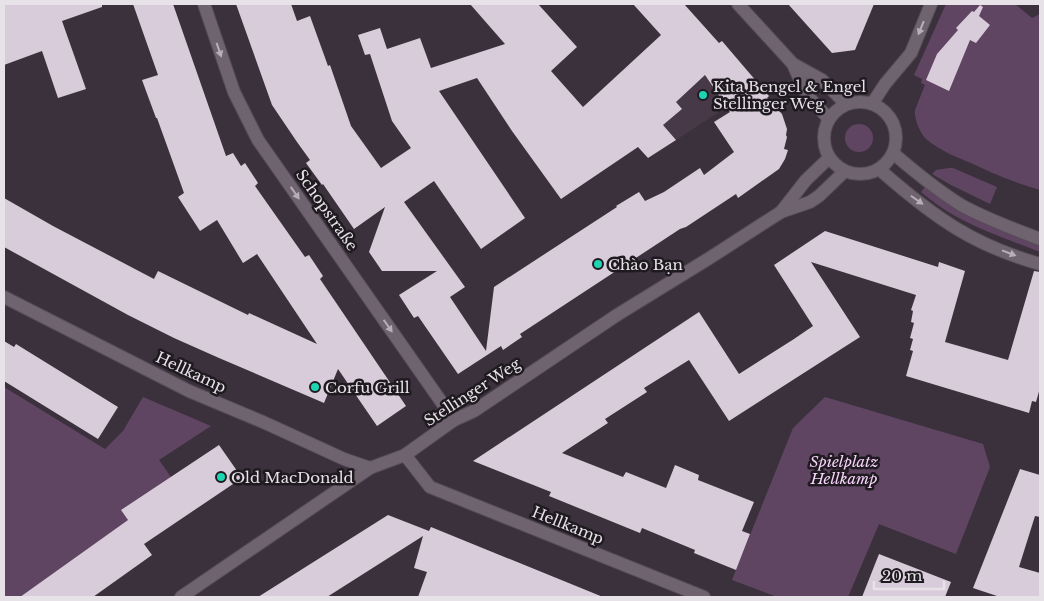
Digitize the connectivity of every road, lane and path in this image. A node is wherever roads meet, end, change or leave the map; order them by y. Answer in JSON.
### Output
{"nodes":[{"id":1,"x":204,"y":4,"type":"edge"},
{"id":2,"x":738,"y":4,"type":"edge"},
{"id":3,"x":931,"y":4,"type":"edge"},
{"id":4,"x":793,"y":64,"type":"junction"},
{"id":5,"x":846,"y":104,"type":"junction"},
{"id":6,"x":872,"y":104,"type":"junction"},
{"id":7,"x":829,"y":119,"type":"junction"},
{"id":8,"x":893,"y":153,"type":"junction"},
{"id":9,"x":829,"y":158,"type":"junction"},
{"id":10,"x":879,"y":169,"type":"junction"},
{"id":11,"x":845,"y":171,"type":"junction"},
{"id":12,"x":781,"y":212,"type":"junction"},
{"id":13,"x":1040,"y":239,"type":"edge"},
{"id":14,"x":1040,"y":264,"type":"edge"},
{"id":15,"x":4,"y":297,"type":"edge"},
{"id":16,"x":454,"y":420,"type":"junction"},
{"id":17,"x":405,"y":455,"type":"junction"},
{"id":18,"x":370,"y":468,"type":"junction"},
{"id":19,"x":181,"y":597,"type":"edge"},
{"id":20,"x":704,"y":597,"type":"edge"}],
"edges":[{"from":1,"to":16,"type":"street","name":"Schopstraße","one_way":true},
{"from":2,"to":4,"type":"street"},
{"from":3,"to":6,"type":"street","one_way":true},
{"from":4,"to":5,"type":"street"},
{"from":4,"to":7,"type":"street"},
{"from":5,"to":6,"type":"street"},
{"from":5,"to":7,"type":"street"},
{"from":6,"to":8,"type":"street"},
{"from":7,"to":9,"type":"street"},
{"from":8,"to":10,"type":"street"},
{"from":8,"to":13,"type":"street"},
{"from":9,"to":11,"type":"street"},
{"from":9,"to":12,"type":"street","name":"Stellinger Weg"},
{"from":10,"to":11,"type":"street"},
{"from":10,"to":14,"type":"street","one_way":true},
{"from":11,"to":12,"type":"street","name":"Stellinger Weg"},
{"from":12,"to":16,"type":"street","name":"Stellinger Weg"},
{"from":15,"to":18,"type":"street","name":"Hellkamp"},
{"from":16,"to":17,"type":"street","name":"Stellinger Weg"},
{"from":17,"to":18,"type":"street","name":"Stellinger Weg"},
{"from":17,"to":20,"type":"street","name":"Hellkamp"},
{"from":18,"to":19,"type":"street","name":"Stellinger Weg"}]}
